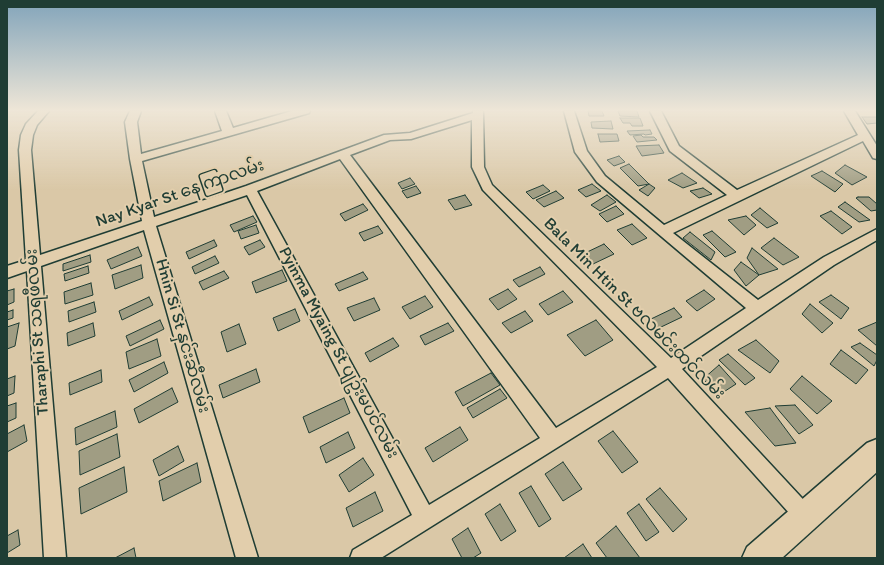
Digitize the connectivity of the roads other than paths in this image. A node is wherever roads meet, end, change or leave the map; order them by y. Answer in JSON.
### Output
{"nodes":[{"id":1,"x":27,"y":137,"type":"edge"},
{"id":2,"x":133,"y":137,"type":"edge"},
{"id":3,"x":213,"y":137,"type":"edge"},
{"id":4,"x":387,"y":137,"type":"edge"},
{"id":5,"x":478,"y":137,"type":"edge"},
{"id":6,"x":577,"y":137,"type":"edge"},
{"id":7,"x":669,"y":137,"type":"edge"},
{"id":8,"x":862,"y":137,"type":"edge"},
{"id":9,"x":866,"y":137,"type":"edge"},
{"id":10,"x":342,"y":153,"type":"junction"},
{"id":11,"x":877,"y":155,"type":"edge"},
{"id":12,"x":136,"y":159,"type":"junction"},
{"id":13,"x":250,"y":188,"type":"junction"},
{"id":14,"x":736,"y":196,"type":"junction"},
{"id":15,"x":149,"y":224,"type":"junction"},
{"id":16,"x":663,"y":232,"type":"junction"},
{"id":17,"x":877,"y":234,"type":"edge"},
{"id":18,"x":33,"y":263,"type":"junction"},
{"id":19,"x":7,"y":272,"type":"edge"},
{"id":20,"x":757,"y":308,"type":"junction"},
{"id":21,"x":670,"y":368,"type":"junction"},
{"id":22,"x":553,"y":440,"type":"junction"},
{"id":23,"x":877,"y":454,"type":"edge"},
{"id":24,"x":806,"y":517,"type":"junction"},
{"id":25,"x":426,"y":518,"type":"junction"},
{"id":26,"x":55,"y":558,"type":"edge"},
{"id":27,"x":247,"y":558,"type":"edge"},
{"id":28,"x":361,"y":558,"type":"edge"},
{"id":29,"x":758,"y":558,"type":"edge"}],
"edges":[{"from":1,"to":18,"type":"street","name":"Tharaphi St သရဖီလမ်း"},
{"from":2,"to":12,"type":"street","name":"Hnin Si St နှင်းဆီလမ်း"},
{"from":3,"to":12,"type":"street"},
{"from":4,"to":10,"type":"street","name":"Nay Kyar St နေကြာလမ်း"},
{"from":5,"to":21,"type":"street","name":"Bala Min Htin St ဗလမင်းထင်လမ်း"},
{"from":6,"to":16,"type":"street"},
{"from":7,"to":14,"type":"street"},
{"from":8,"to":14,"type":"street"},
{"from":9,"to":11,"type":"street"},
{"from":10,"to":13,"type":"street","name":"Nay Kyar St နေကြာလမ်း"},
{"from":10,"to":22,"type":"street"},
{"from":12,"to":15,"type":"street","name":"Hnin Si St နှင်းဆီလမ်း"},
{"from":13,"to":15,"type":"street","name":"Nay Kyar St နေကြာလမ်း"},
{"from":13,"to":25,"type":"street","name":"Pyinma Myaing St ပျဥ်းမပင်လမ်း"},
{"from":14,"to":16,"type":"street"},
{"from":15,"to":18,"type":"street","name":"Nay Kyar St နေကြာလမ်း"},
{"from":15,"to":27,"type":"street","name":"Hnin Si St နှင်းဆီလမ်း"},
{"from":16,"to":20,"type":"street"},
{"from":17,"to":20,"type":"street"},
{"from":18,"to":19,"type":"street","name":"Nay Kyar St နေကြာလမ်း"},
{"from":18,"to":26,"type":"street","name":"Tharaphi St သရဖီလမ်း"},
{"from":20,"to":21,"type":"street"},
{"from":21,"to":22,"type":"street"},
{"from":21,"to":24,"type":"street","name":"Bala Min Htin St ဗလမင်းထင်လမ်း"},
{"from":22,"to":25,"type":"street"},
{"from":23,"to":24,"type":"main road"},
{"from":24,"to":29,"type":"main road"},
{"from":25,"to":28,"type":"street"}]}
